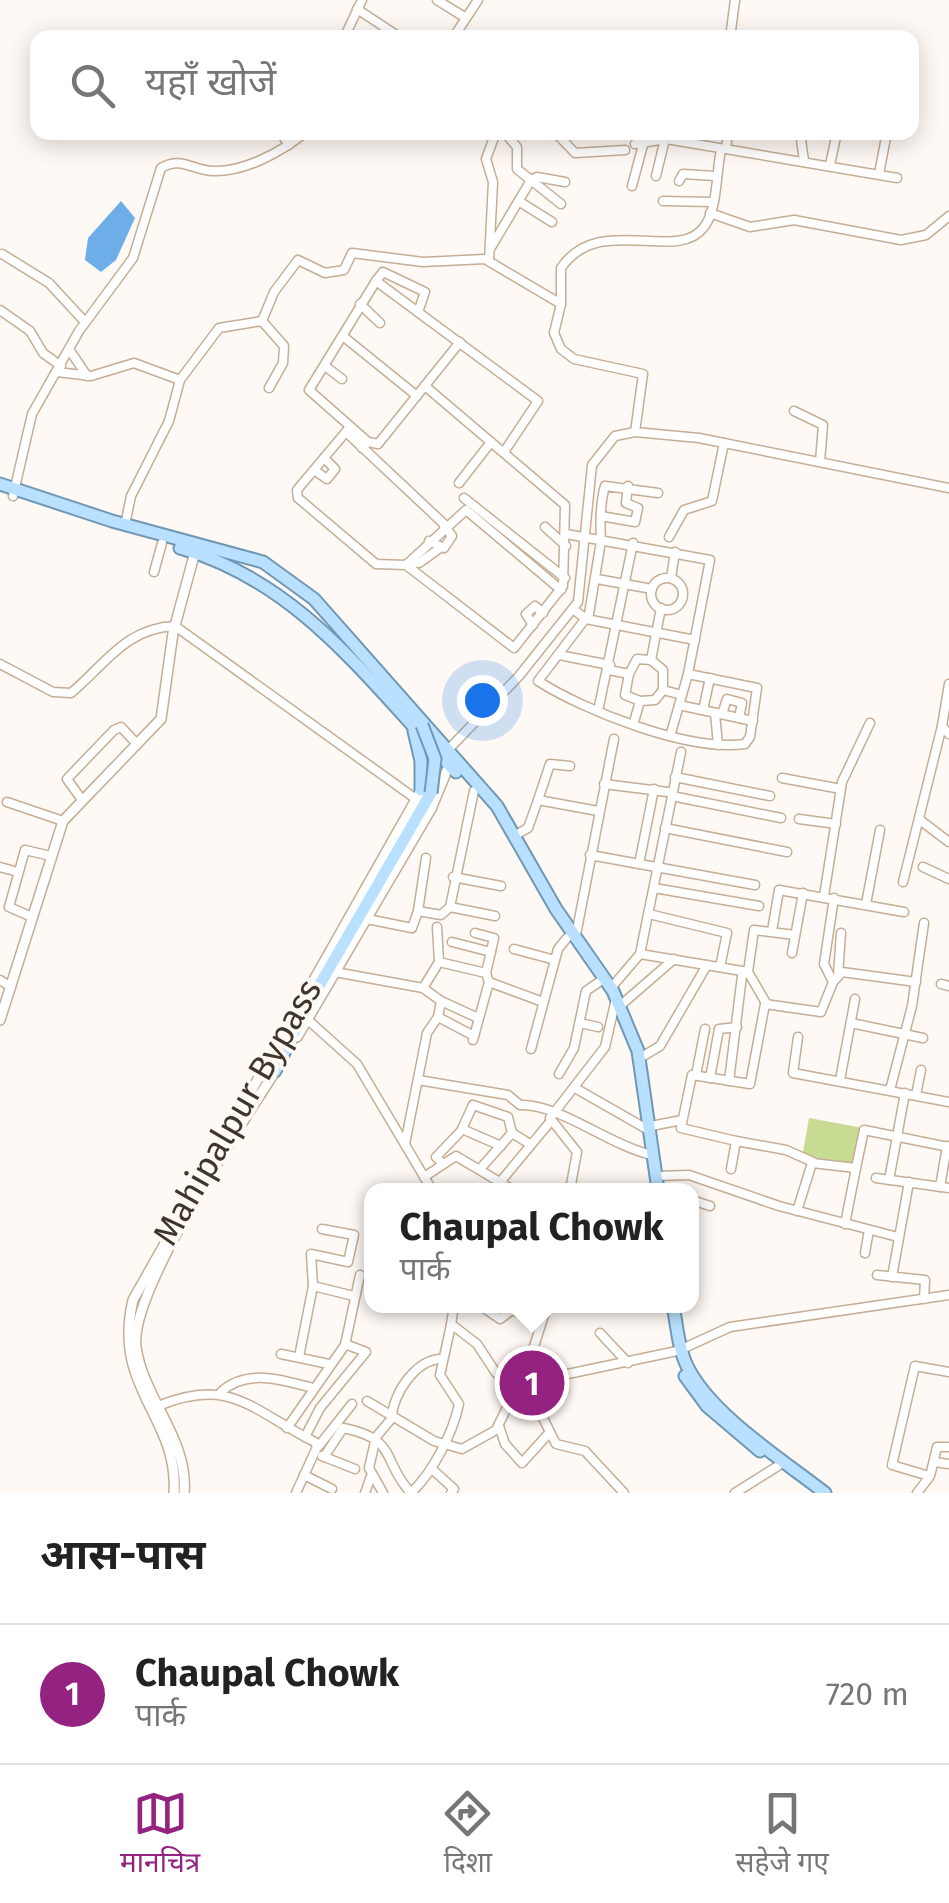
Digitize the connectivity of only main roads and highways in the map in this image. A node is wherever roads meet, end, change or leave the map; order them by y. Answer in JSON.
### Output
{"nodes":[{"id":1,"x":0,"y":484,"type":"edge"},
{"id":2,"x":9,"y":492,"type":"edge"},
{"id":3,"x":250,"y":562,"type":"junction"},
{"id":4,"x":417,"y":726,"type":"junction"},
{"id":5,"x":447,"y":758,"type":"junction"},
{"id":6,"x":571,"y":939,"type":"junction"},
{"id":7,"x":618,"y":1004,"type":"junction"},
{"id":8,"x":275,"y":1071,"type":"road end"},
{"id":9,"x":648,"y":1127,"type":"junction"},
{"id":10,"x":655,"y":1183,"type":"edge"},
{"id":11,"x":657,"y":1183,"type":"edge"},
{"id":12,"x":673,"y":1313,"type":"edge"},
{"id":13,"x":679,"y":1350,"type":"junction"},
{"id":14,"x":815,"y":1493,"type":"edge"},
{"id":15,"x":824,"y":1493,"type":"edge"}],
"edges":[{"from":1,"to":2,"type":"main road"},
{"from":2,"to":3,"type":"main road"},
{"from":2,"to":4,"type":"main road"},
{"from":3,"to":4,"type":"main road"},
{"from":3,"to":5,"type":"main road"},
{"from":4,"to":5,"type":"main road"},
{"from":4,"to":8,"type":"main road","bridge":true},
{"from":5,"to":6,"type":"main road"},
{"from":5,"to":6,"type":"main road"},
{"from":6,"to":7,"type":"main road"},
{"from":6,"to":7,"type":"main road"},
{"from":7,"to":9,"type":"main road"},
{"from":7,"to":9,"type":"main road"},
{"from":9,"to":10,"type":"main road"},
{"from":9,"to":11,"type":"main road"},
{"from":12,"to":13,"type":"main road"},
{"from":13,"to":14,"type":"main road"},
{"from":13,"to":15,"type":"main road"}]}
